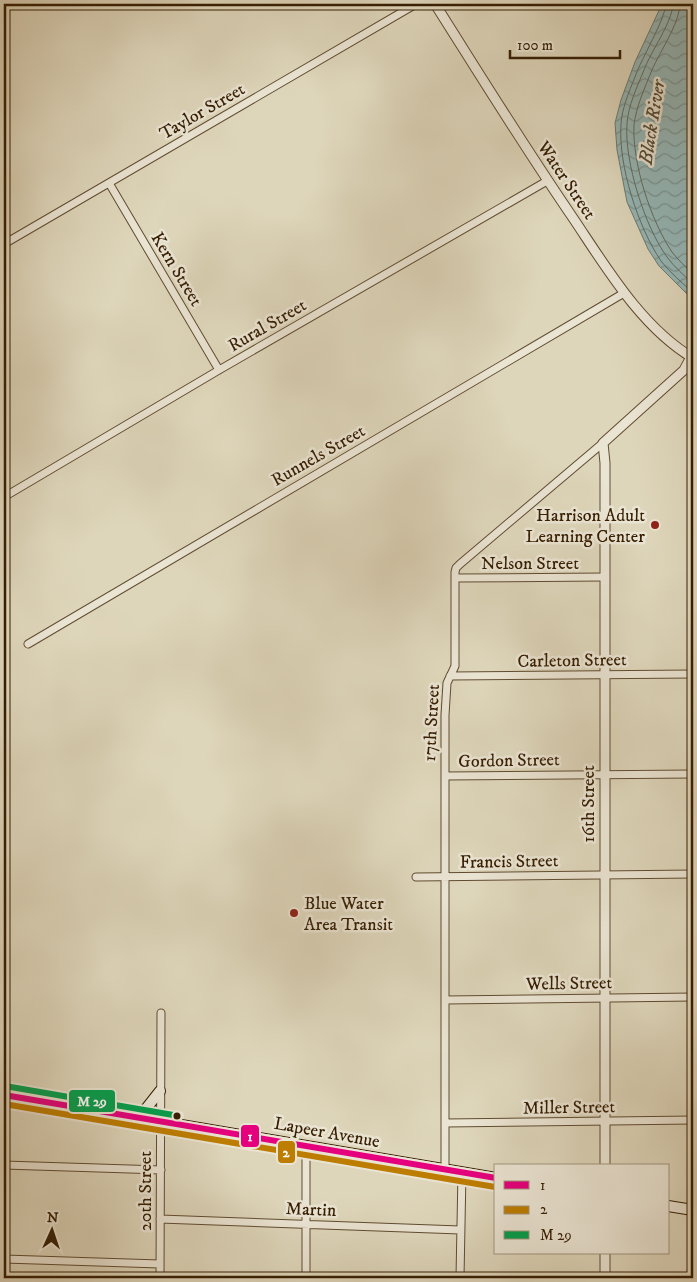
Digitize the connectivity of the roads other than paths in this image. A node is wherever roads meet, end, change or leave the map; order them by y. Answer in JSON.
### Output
{"nodes":[{"id":1,"x":416,"y":4,"type":"edge"},
{"id":2,"x":435,"y":4,"type":"edge"},
{"id":3,"x":547,"y":182,"type":"junction"},
{"id":4,"x":109,"y":183,"type":"junction"},
{"id":5,"x":4,"y":244,"type":"edge"},
{"id":6,"x":624,"y":293,"type":"junction"},
{"id":7,"x":692,"y":357,"type":"edge"},
{"id":8,"x":219,"y":370,"type":"junction"},
{"id":9,"x":603,"y":443,"type":"junction"},
{"id":10,"x":4,"y":497,"type":"edge"},
{"id":11,"x":605,"y":577,"type":"junction"},
{"id":12,"x":455,"y":578,"type":"junction"},
{"id":13,"x":28,"y":644,"type":"dead end"},
{"id":14,"x":605,"y":674,"type":"junction"},
{"id":15,"x":693,"y":674,"type":"edge"},
{"id":16,"x":450,"y":676,"type":"junction"},
{"id":17,"x":604,"y":774,"type":"junction"},
{"id":18,"x":693,"y":774,"type":"edge"},
{"id":19,"x":445,"y":776,"type":"junction"},
{"id":20,"x":605,"y":874,"type":"junction"},
{"id":21,"x":693,"y":874,"type":"edge"},
{"id":22,"x":445,"y":876,"type":"junction"},
{"id":23,"x":416,"y":877,"type":"dead end"},
{"id":24,"x":605,"y":997,"type":"junction"},
{"id":25,"x":693,"y":997,"type":"edge"},
{"id":26,"x":445,"y":1000,"type":"junction"},
{"id":27,"x":161,"y":1013,"type":"dead end"},
{"id":28,"x":160,"y":1092,"type":"junction"},
{"id":29,"x":4,"y":1095,"type":"edge"},
{"id":30,"x":125,"y":1116,"type":"junction"},
{"id":31,"x":693,"y":1120,"type":"edge"},
{"id":32,"x":605,"y":1121,"type":"junction"},
{"id":33,"x":160,"y":1122,"type":"junction"},
{"id":34,"x":445,"y":1123,"type":"junction"},
{"id":35,"x":306,"y":1145,"type":"junction"},
{"id":36,"x":605,"y":1164,"type":"edge"},
{"id":37,"x":4,"y":1165,"type":"edge"},
{"id":38,"x":445,"y":1169,"type":"junction"},
{"id":39,"x":160,"y":1170,"type":"junction"},
{"id":40,"x":462,"y":1172,"type":"junction"},
{"id":41,"x":494,"y":1178,"type":"edge"},
{"id":42,"x":670,"y":1206,"type":"edge"},
{"id":43,"x":693,"y":1210,"type":"edge"},
{"id":44,"x":160,"y":1219,"type":"junction"},
{"id":45,"x":306,"y":1224,"type":"junction"},
{"id":46,"x":460,"y":1230,"type":"junction"},
{"id":47,"x":605,"y":1254,"type":"edge"},
{"id":48,"x":4,"y":1259,"type":"edge"},
{"id":49,"x":160,"y":1264,"type":"junction"},
{"id":50,"x":160,"y":1278,"type":"edge"},
{"id":51,"x":306,"y":1278,"type":"edge"},
{"id":52,"x":460,"y":1278,"type":"edge"},
{"id":53,"x":605,"y":1278,"type":"edge"}],
"edges":[{"from":1,"to":4,"type":"street","name":"Taylor Street"},
{"from":2,"to":3,"type":"street","name":"Water Street"},
{"from":3,"to":6,"type":"street","name":"Water Street"},
{"from":3,"to":8,"type":"street","name":"Rural Street"},
{"from":4,"to":5,"type":"street","name":"Taylor Street"},
{"from":4,"to":8,"type":"street","name":"Kern Street"},
{"from":6,"to":7,"type":"street","name":"Water Street"},
{"from":6,"to":13,"type":"street","name":"Runnels Street"},
{"from":7,"to":9,"type":"street"},
{"from":8,"to":10,"type":"street","name":"Rural Street"},
{"from":9,"to":11,"type":"street","name":"16th Street"},
{"from":9,"to":12,"type":"street"},
{"from":11,"to":12,"type":"street","name":"Nelson Street"},
{"from":11,"to":14,"type":"street","name":"16th Street"},
{"from":12,"to":16,"type":"street","name":"17th Street"},
{"from":14,"to":15,"type":"street","name":"Carleton Street"},
{"from":14,"to":16,"type":"street","name":"Carleton Street"},
{"from":14,"to":17,"type":"street","name":"16th Street"},
{"from":16,"to":19,"type":"street","name":"17th Street"},
{"from":17,"to":18,"type":"street","name":"Gordon Street"},
{"from":17,"to":19,"type":"street","name":"Gordon Street"},
{"from":17,"to":20,"type":"street","name":"16th Street"},
{"from":19,"to":22,"type":"street","name":"17th Street"},
{"from":20,"to":21,"type":"street","name":"Francis Street"},
{"from":20,"to":22,"type":"street","name":"Francis Street"},
{"from":20,"to":24,"type":"street","name":"16th Street"},
{"from":22,"to":23,"type":"street","name":"Francis Street"},
{"from":22,"to":26,"type":"street","name":"17th Street"},
{"from":24,"to":25,"type":"street","name":"Wells Street"},
{"from":24,"to":26,"type":"street","name":"Wells Street"},
{"from":24,"to":32,"type":"street","name":"16th Street"},
{"from":26,"to":34,"type":"street","name":"17th Street"},
{"from":27,"to":28,"type":"street","name":"20th Street"},
{"from":28,"to":30,"type":"main road"},
{"from":28,"to":33,"type":"street","name":"20th Street"},
{"from":29,"to":30,"type":"main road","name":"Lapeer Avenue"},
{"from":30,"to":33,"type":"main road","name":"Lapeer Avenue"},
{"from":31,"to":32,"type":"street","name":"Miller Street"},
{"from":32,"to":34,"type":"street","name":"Miller Street"},
{"from":32,"to":36,"type":"street","name":"16th Street"},
{"from":33,"to":35,"type":"main road","name":"Lapeer Avenue"},
{"from":33,"to":39,"type":"street","name":"20th Street"},
{"from":34,"to":38,"type":"street","name":"17th Street"},
{"from":35,"to":38,"type":"main road","name":"Lapeer Avenue"},
{"from":35,"to":45,"type":"street"},
{"from":37,"to":39,"type":"street"},
{"from":38,"to":40,"type":"main road","name":"Lapeer Avenue"},
{"from":39,"to":44,"type":"street","name":"20th Street"},
{"from":40,"to":41,"type":"main road","name":"Lapeer Avenue"},
{"from":40,"to":46,"type":"street"},
{"from":42,"to":43,"type":"main road"},
{"from":44,"to":45,"type":"street","name":"Martin"},
{"from":44,"to":49,"type":"street","name":"20th Street"},
{"from":45,"to":46,"type":"street","name":"Martin"},
{"from":45,"to":51,"type":"street"},
{"from":46,"to":52,"type":"street"},
{"from":47,"to":53,"type":"street"},
{"from":48,"to":49,"type":"street"},
{"from":49,"to":50,"type":"street","name":"20th Street"}]}
